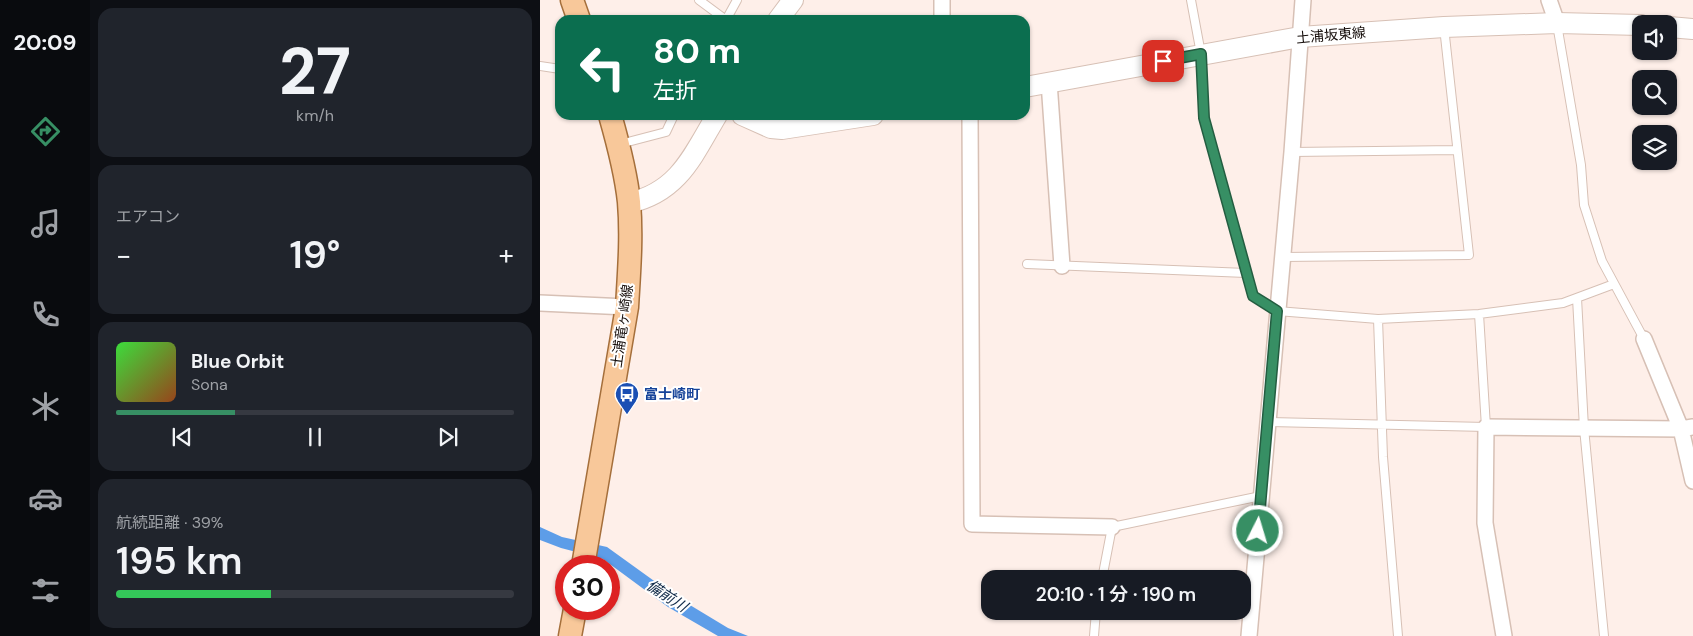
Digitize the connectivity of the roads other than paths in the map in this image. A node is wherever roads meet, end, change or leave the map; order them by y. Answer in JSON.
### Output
{"nodes":[{"id":1,"x":572,"y":0,"type":"edge"},
{"id":2,"x":699,"y":0,"type":"edge"},
{"id":3,"x":737,"y":0,"type":"edge"},
{"id":4,"x":793,"y":0,"type":"edge"},
{"id":5,"x":942,"y":0,"type":"edge"},
{"id":6,"x":1191,"y":0,"type":"edge"},
{"id":7,"x":1303,"y":0,"type":"edge"},
{"id":8,"x":1549,"y":0,"type":"edge"},
{"id":9,"x":577,"y":15,"type":"edge"},
{"id":10,"x":719,"y":15,"type":"edge"},
{"id":11,"x":729,"y":15,"type":"edge"},
{"id":12,"x":782,"y":15,"type":"edge"},
{"id":13,"x":942,"y":15,"type":"edge"},
{"id":14,"x":1556,"y":23,"type":"junction"},
{"id":15,"x":1632,"y":25,"type":"edge"},
{"id":16,"x":1444,"y":27,"type":"junction"},
{"id":17,"x":1677,"y":28,"type":"edge"},
{"id":18,"x":1693,"y":29,"type":"edge"},
{"id":19,"x":1300,"y":37,"type":"junction"},
{"id":20,"x":1201,"y":54,"type":"junction"},
{"id":21,"x":540,"y":66,"type":"edge"},
{"id":22,"x":555,"y":68,"type":"edge"},
{"id":23,"x":1049,"y":82,"type":"junction"},
{"id":24,"x":1030,"y":86,"type":"edge"},
{"id":25,"x":611,"y":120,"type":"edge"},
{"id":26,"x":672,"y":120,"type":"edge"},
{"id":27,"x":714,"y":120,"type":"edge"},
{"id":28,"x":753,"y":120,"type":"edge"},
{"id":29,"x":841,"y":120,"type":"edge"},
{"id":30,"x":970,"y":120,"type":"edge"},
{"id":31,"x":618,"y":145,"type":"junction"},
{"id":32,"x":1457,"y":150,"type":"junction"},
{"id":33,"x":1292,"y":152,"type":"junction"},
{"id":34,"x":629,"y":203,"type":"junction"},
{"id":35,"x":1283,"y":257,"type":"junction"},
{"id":36,"x":1026,"y":264,"type":"dead end"},
{"id":37,"x":1062,"y":266,"type":"junction"},
{"id":38,"x":1246,"y":273,"type":"junction"},
{"id":39,"x":1614,"y":284,"type":"junction"},
{"id":40,"x":1577,"y":298,"type":"junction"},
{"id":41,"x":540,"y":303,"type":"edge"},
{"id":42,"x":627,"y":307,"type":"junction"},
{"id":43,"x":1277,"y":311,"type":"junction"},
{"id":44,"x":1479,"y":314,"type":"junction"},
{"id":45,"x":1378,"y":319,"type":"junction"},
{"id":46,"x":1644,"y":340,"type":"joint"},
{"id":47,"x":1267,"y":422,"type":"junction"},
{"id":48,"x":1382,"y":425,"type":"junction"},
{"id":49,"x":1486,"y":427,"type":"junction"},
{"id":50,"x":1584,"y":428,"type":"junction"},
{"id":51,"x":1687,"y":428,"type":"edge"},
{"id":52,"x":1693,"y":481,"type":"edge"},
{"id":53,"x":1261,"y":496,"type":"junction"},
{"id":54,"x":1112,"y":527,"type":"junction"},
{"id":55,"x":585,"y":555,"type":"edge"},
{"id":56,"x":1104,"y":570,"type":"edge"},
{"id":57,"x":573,"y":620,"type":"edge"},
{"id":58,"x":1095,"y":620,"type":"edge"},
{"id":59,"x":570,"y":636,"type":"edge"},
{"id":60,"x":1094,"y":636,"type":"edge"},
{"id":61,"x":1249,"y":636,"type":"edge"},
{"id":62,"x":1398,"y":636,"type":"edge"},
{"id":63,"x":1504,"y":636,"type":"edge"},
{"id":64,"x":1604,"y":636,"type":"edge"}],
"edges":[{"from":1,"to":9,"type":"main road"},
{"from":2,"to":10,"type":"lane"},
{"from":3,"to":11,"type":"lane"},
{"from":4,"to":12,"type":"main road"},
{"from":5,"to":13,"type":"street"},
{"from":6,"to":20,"type":"lane"},
{"from":7,"to":19,"type":"street"},
{"from":8,"to":14,"type":"street"},
{"from":14,"to":15,"type":"main road","name":"土浦坂東線"},
{"from":14,"to":16,"type":"main road","name":"土浦坂東線"},
{"from":14,"to":39,"type":"lane"},
{"from":16,"to":19,"type":"main road","name":"土浦坂東線"},
{"from":16,"to":32,"type":"lane"},
{"from":17,"to":18,"type":"main road"},
{"from":19,"to":20,"type":"main road","name":"土浦坂東線"},
{"from":19,"to":33,"type":"street"},
{"from":20,"to":23,"type":"main road","name":"土浦坂東線"},
{"from":20,"to":38,"type":"lane"},
{"from":21,"to":22,"type":"lane"},
{"from":23,"to":24,"type":"main road","name":"土浦坂東線"},
{"from":23,"to":37,"type":"street"},
{"from":25,"to":31,"type":"main road","name":"土浦竜ヶ崎線"},
{"from":26,"to":31,"type":"lane"},
{"from":27,"to":34,"type":"main road"},
{"from":28,"to":29,"type":"main road"},
{"from":30,"to":54,"type":"street"},
{"from":31,"to":34,"type":"main road","name":"土浦竜ヶ崎線"},
{"from":32,"to":33,"type":"lane"},
{"from":32,"to":35,"type":"lane"},
{"from":33,"to":35,"type":"street"},
{"from":34,"to":42,"type":"main road","name":"土浦竜ヶ崎線"},
{"from":35,"to":43,"type":"street"},
{"from":36,"to":37,"type":"lane"},
{"from":37,"to":38,"type":"lane"},
{"from":38,"to":43,"type":"lane"},
{"from":39,"to":40,"type":"lane"},
{"from":39,"to":46,"type":"lane"},
{"from":40,"to":44,"type":"lane"},
{"from":40,"to":50,"type":"lane"},
{"from":41,"to":42,"type":"street"},
{"from":42,"to":55,"type":"main road","name":"土浦竜ヶ崎線"},
{"from":43,"to":45,"type":"lane"},
{"from":43,"to":47,"type":"street"},
{"from":44,"to":45,"type":"lane"},
{"from":44,"to":49,"type":"lane"},
{"from":45,"to":48,"type":"lane"},
{"from":46,"to":51,"type":"street"},
{"from":47,"to":48,"type":"lane"},
{"from":47,"to":53,"type":"street"},
{"from":48,"to":49,"type":"lane"},
{"from":48,"to":62,"type":"lane"},
{"from":49,"to":50,"type":"street"},
{"from":49,"to":63,"type":"street"},
{"from":50,"to":51,"type":"street"},
{"from":50,"to":64,"type":"lane"},
{"from":51,"to":52,"type":"street"},
{"from":53,"to":54,"type":"lane"},
{"from":53,"to":61,"type":"street"},
{"from":54,"to":56,"type":"lane"},
{"from":57,"to":59,"type":"main road"},
{"from":58,"to":60,"type":"lane"}]}
